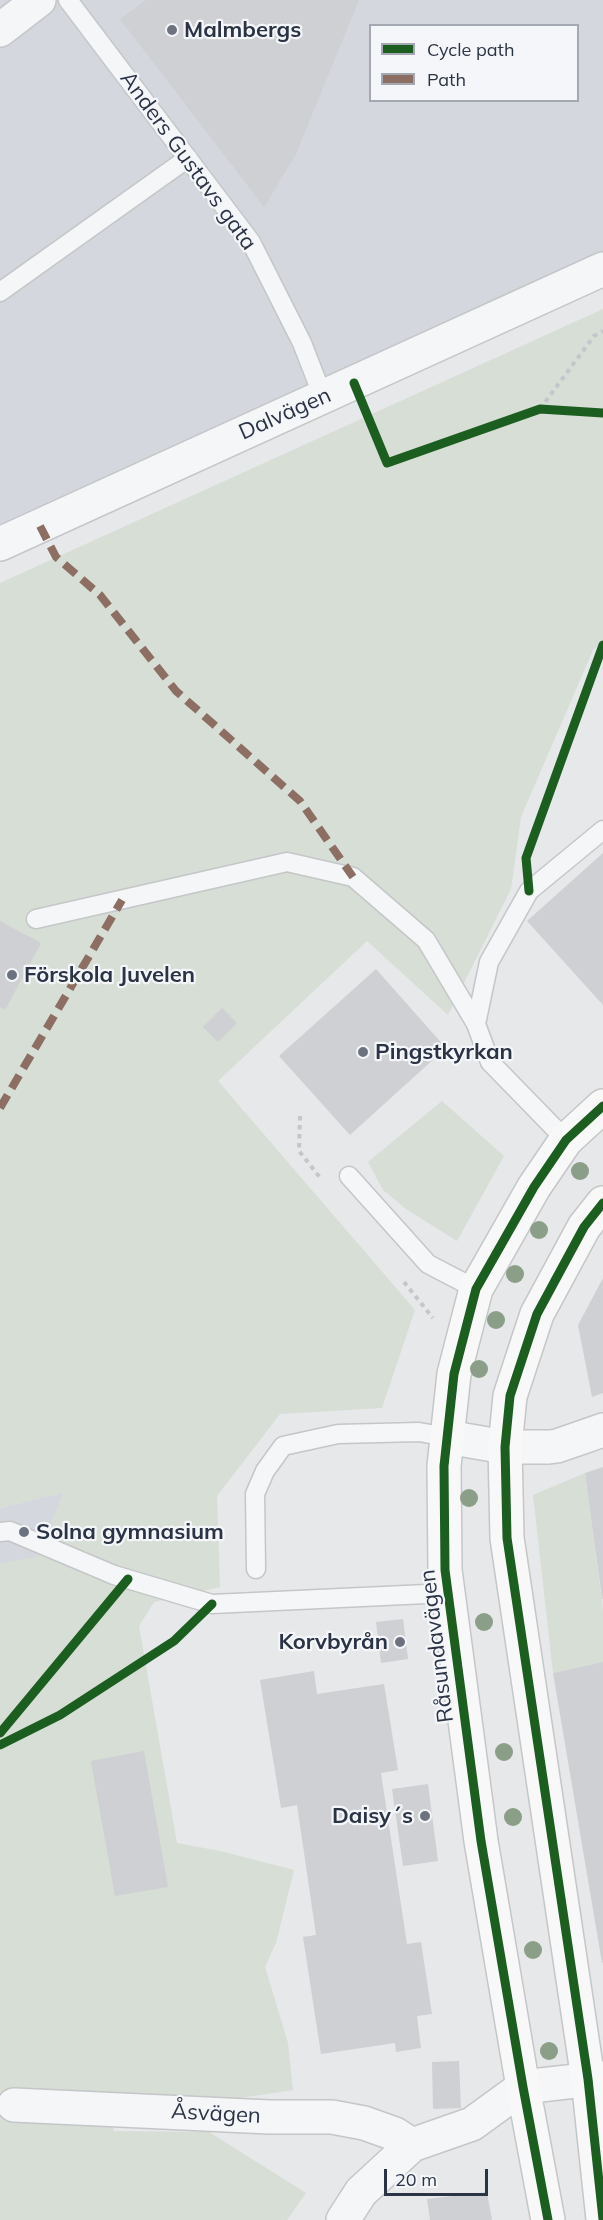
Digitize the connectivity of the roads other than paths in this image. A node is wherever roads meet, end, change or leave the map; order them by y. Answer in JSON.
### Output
{"nodes":[{"id":1,"x":39,"y":0,"type":"edge"},
{"id":2,"x":68,"y":0,"type":"edge"},
{"id":3,"x":0,"y":30,"type":"edge"},
{"id":4,"x":188,"y":158,"type":"junction"},
{"id":5,"x":603,"y":269,"type":"edge"},
{"id":6,"x":0,"y":292,"type":"edge"},
{"id":7,"x":323,"y":397,"type":"junction"},
{"id":8,"x":0,"y":544,"type":"edge"},
{"id":9,"x":603,"y":830,"type":"edge"},
{"id":10,"x":36,"y":920,"type":"dead end"},
{"id":11,"x":476,"y":1024,"type":"junction"},
{"id":12,"x":603,"y":1106,"type":"edge"},
{"id":13,"x":566,"y":1140,"type":"junction"},
{"id":14,"x":349,"y":1176,"type":"dead end"},
{"id":15,"x":603,"y":1203,"type":"edge"},
{"id":16,"x":476,"y":1289,"type":"junction"},
{"id":17,"x":603,"y":1430,"type":"edge"},
{"id":18,"x":447,"y":1437,"type":"junction"},
{"id":19,"x":505,"y":1447,"type":"junction"},
{"id":20,"x":0,"y":1532,"type":"edge"},
{"id":21,"x":256,"y":1569,"type":"dead end"},
{"id":22,"x":448,"y":1593,"type":"junction"},
{"id":23,"x":595,"y":2079,"type":"edge"},
{"id":24,"x":523,"y":2087,"type":"junction"},
{"id":25,"x":14,"y":2105,"type":"dead end"},
{"id":26,"x":412,"y":2145,"type":"junction"},
{"id":27,"x":603,"y":2219,"type":"edge"},
{"id":28,"x":344,"y":2220,"type":"edge"},
{"id":29,"x":548,"y":2220,"type":"edge"}],
"edges":[{"from":1,"to":3,"type":"street"},
{"from":2,"to":4,"type":"lane","name":"Anders Gustavs gata"},
{"from":4,"to":6,"type":"lane"},
{"from":4,"to":7,"type":"lane","name":"Anders Gustavs gata"},
{"from":5,"to":7,"type":"street","name":"Dalvägen"},
{"from":7,"to":8,"type":"street","name":"Dalvägen"},
{"from":9,"to":11,"type":"lane"},
{"from":10,"to":11,"type":"lane"},
{"from":11,"to":13,"type":"lane"},
{"from":12,"to":13,"type":"street","name":"Råsundavägen"},
{"from":13,"to":16,"type":"street","name":"Råsundavägen"},
{"from":14,"to":16,"type":"lane"},
{"from":15,"to":19,"type":"street"},
{"from":16,"to":18,"type":"street","name":"Råsundavägen"},
{"from":17,"to":19,"type":"street"},
{"from":18,"to":19,"type":"street"},
{"from":18,"to":21,"type":"lane"},
{"from":18,"to":22,"type":"street","name":"Råsundavägen"},
{"from":19,"to":23,"type":"street"},
{"from":20,"to":22,"type":"lane"},
{"from":22,"to":24,"type":"street","name":"Råsundavägen"},
{"from":23,"to":24,"type":"street"},
{"from":23,"to":27,"type":"street"},
{"from":24,"to":26,"type":"street"},
{"from":24,"to":29,"type":"street","name":"Råsundavägen"},
{"from":25,"to":26,"type":"street","name":"Åsvägen"},
{"from":26,"to":28,"type":"street"}]}
